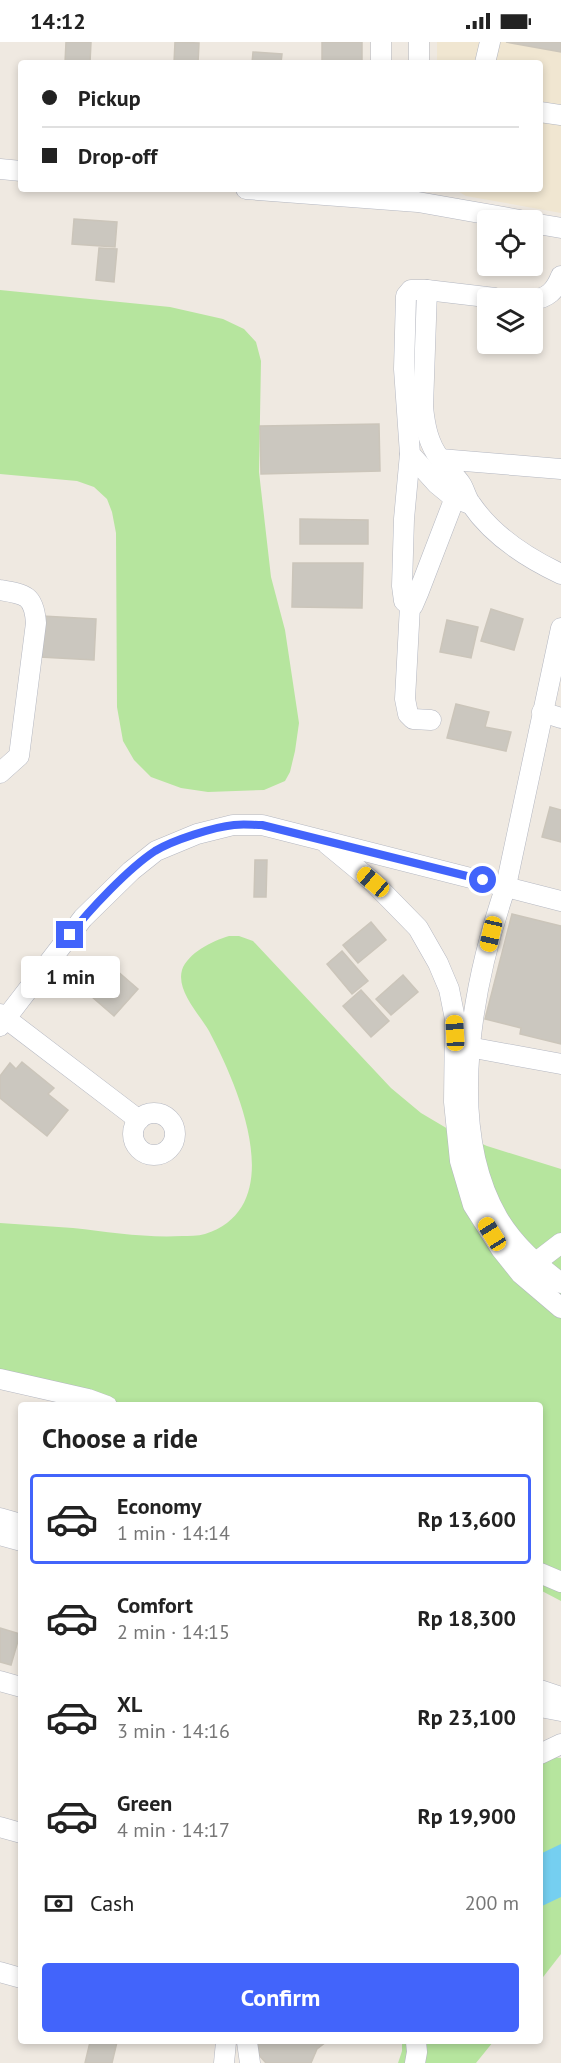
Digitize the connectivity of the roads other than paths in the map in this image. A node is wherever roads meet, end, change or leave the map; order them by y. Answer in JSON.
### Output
{"nodes":[{"id":1,"x":381,"y":42,"type":"edge"},
{"id":2,"x":419,"y":42,"type":"edge"},
{"id":3,"x":490,"y":42,"type":"edge"},
{"id":4,"x":381,"y":60,"type":"edge"},
{"id":5,"x":419,"y":60,"type":"edge"},
{"id":6,"x":486,"y":60,"type":"edge"},
{"id":7,"x":543,"y":112,"type":"edge"},
{"id":8,"x":561,"y":115,"type":"edge"},
{"id":9,"x":0,"y":170,"type":"edge"},
{"id":10,"x":18,"y":171,"type":"edge"},
{"id":11,"x":320,"y":192,"type":"edge"},
{"id":12,"x":418,"y":196,"type":"edge"},
{"id":13,"x":478,"y":210,"type":"edge"},
{"id":14,"x":543,"y":225,"type":"edge"},
{"id":15,"x":561,"y":228,"type":"edge"},
{"id":16,"x":561,"y":276,"type":"edge"},
{"id":17,"x":427,"y":290,"type":"junction"},
{"id":18,"x":477,"y":296,"type":"edge"},
{"id":19,"x":543,"y":298,"type":"edge"},
{"id":20,"x":410,"y":454,"type":"junction"},
{"id":21,"x":440,"y":459,"type":"junction"},
{"id":22,"x":561,"y":469,"type":"edge"},
{"id":23,"x":462,"y":495,"type":"junction"},
{"id":24,"x":561,"y":574,"type":"edge"},
{"id":25,"x":0,"y":590,"type":"edge"},
{"id":26,"x":410,"y":606,"type":"junction"},
{"id":27,"x":561,"y":628,"type":"edge"},
{"id":28,"x":542,"y":712,"type":"junction"},
{"id":29,"x":561,"y":718,"type":"edge"},
{"id":30,"x":431,"y":720,"type":"dead end"},
{"id":31,"x":9,"y":755,"type":"edge"},
{"id":32,"x":0,"y":773,"type":"edge"},
{"id":33,"x":323,"y":840,"type":"junction"},
{"id":34,"x":506,"y":886,"type":"junction"},
{"id":35,"x":561,"y":902,"type":"edge"},
{"id":36,"x":2,"y":1020,"type":"edge"},
{"id":37,"x":462,"y":1046,"type":"junction"},
{"id":38,"x":561,"y":1064,"type":"edge"},
{"id":39,"x":139,"y":1120,"type":"dead end"},
{"id":40,"x":561,"y":1243,"type":"edge"},
{"id":41,"x":528,"y":1269,"type":"junction"},
{"id":42,"x":561,"y":1283,"type":"edge"},
{"id":43,"x":561,"y":1308,"type":"edge"},
{"id":44,"x":0,"y":1379,"type":"edge"},
{"id":45,"x":97,"y":1402,"type":"edge"},
{"id":46,"x":0,"y":1518,"type":"edge"},
{"id":47,"x":18,"y":1523,"type":"edge"},
{"id":48,"x":0,"y":1535,"type":"edge"},
{"id":49,"x":18,"y":1540,"type":"edge"},
{"id":50,"x":543,"y":1574,"type":"edge"},
{"id":51,"x":561,"y":1582,"type":"edge"},
{"id":52,"x":0,"y":1681,"type":"edge"},
{"id":53,"x":18,"y":1686,"type":"edge"},
{"id":54,"x":543,"y":1691,"type":"edge"},
{"id":55,"x":561,"y":1697,"type":"edge"},
{"id":56,"x":543,"y":1708,"type":"edge"},
{"id":57,"x":561,"y":1711,"type":"edge"},
{"id":58,"x":561,"y":1744,"type":"edge"},
{"id":59,"x":543,"y":1753,"type":"edge"},
{"id":60,"x":0,"y":1827,"type":"edge"},
{"id":61,"x":18,"y":1832,"type":"edge"},
{"id":62,"x":0,"y":1972,"type":"edge"},
{"id":63,"x":18,"y":1977,"type":"edge"},
{"id":64,"x":225,"y":2044,"type":"edge"},
{"id":65,"x":247,"y":2044,"type":"edge"},
{"id":66,"x":416,"y":2044,"type":"edge"},
{"id":67,"x":224,"y":2063,"type":"edge"},
{"id":68,"x":250,"y":2063,"type":"edge"},
{"id":69,"x":415,"y":2063,"type":"edge"}],
"edges":[{"from":1,"to":4,"type":"street"},
{"from":2,"to":5,"type":"street"},
{"from":3,"to":6,"type":"street"},
{"from":7,"to":8,"type":"street"},
{"from":9,"to":10,"type":"street"},
{"from":11,"to":12,"type":"street"},
{"from":12,"to":13,"type":"street"},
{"from":14,"to":15,"type":"street"},
{"from":16,"to":19,"type":"street"},
{"from":17,"to":18,"type":"street"},
{"from":17,"to":20,"type":"street"},
{"from":17,"to":21,"type":"street"},
{"from":20,"to":23,"type":"street"},
{"from":20,"to":26,"type":"street"},
{"from":21,"to":22,"type":"street"},
{"from":21,"to":23,"type":"street"},
{"from":23,"to":24,"type":"street"},
{"from":23,"to":26,"type":"street"},
{"from":25,"to":31,"type":"street"},
{"from":26,"to":30,"type":"street"},
{"from":27,"to":28,"type":"street"},
{"from":28,"to":29,"type":"street"},
{"from":28,"to":34,"type":"street"},
{"from":31,"to":32,"type":"street"},
{"from":33,"to":34,"type":"street"},
{"from":33,"to":36,"type":"street"},
{"from":33,"to":37,"type":"street"},
{"from":34,"to":35,"type":"street"},
{"from":34,"to":37,"type":"street"},
{"from":36,"to":39,"type":"street"},
{"from":37,"to":38,"type":"street"},
{"from":37,"to":41,"type":"street"},
{"from":40,"to":41,"type":"street"},
{"from":41,"to":42,"type":"street"},
{"from":41,"to":43,"type":"street"},
{"from":44,"to":45,"type":"street"},
{"from":46,"to":47,"type":"street"},
{"from":48,"to":49,"type":"street"},
{"from":50,"to":51,"type":"street"},
{"from":52,"to":53,"type":"street"},
{"from":54,"to":55,"type":"street"},
{"from":56,"to":57,"type":"street"},
{"from":58,"to":59,"type":"street"},
{"from":60,"to":61,"type":"street"},
{"from":62,"to":63,"type":"street"},
{"from":64,"to":67,"type":"street"},
{"from":65,"to":68,"type":"street"},
{"from":66,"to":69,"type":"street"}]}
